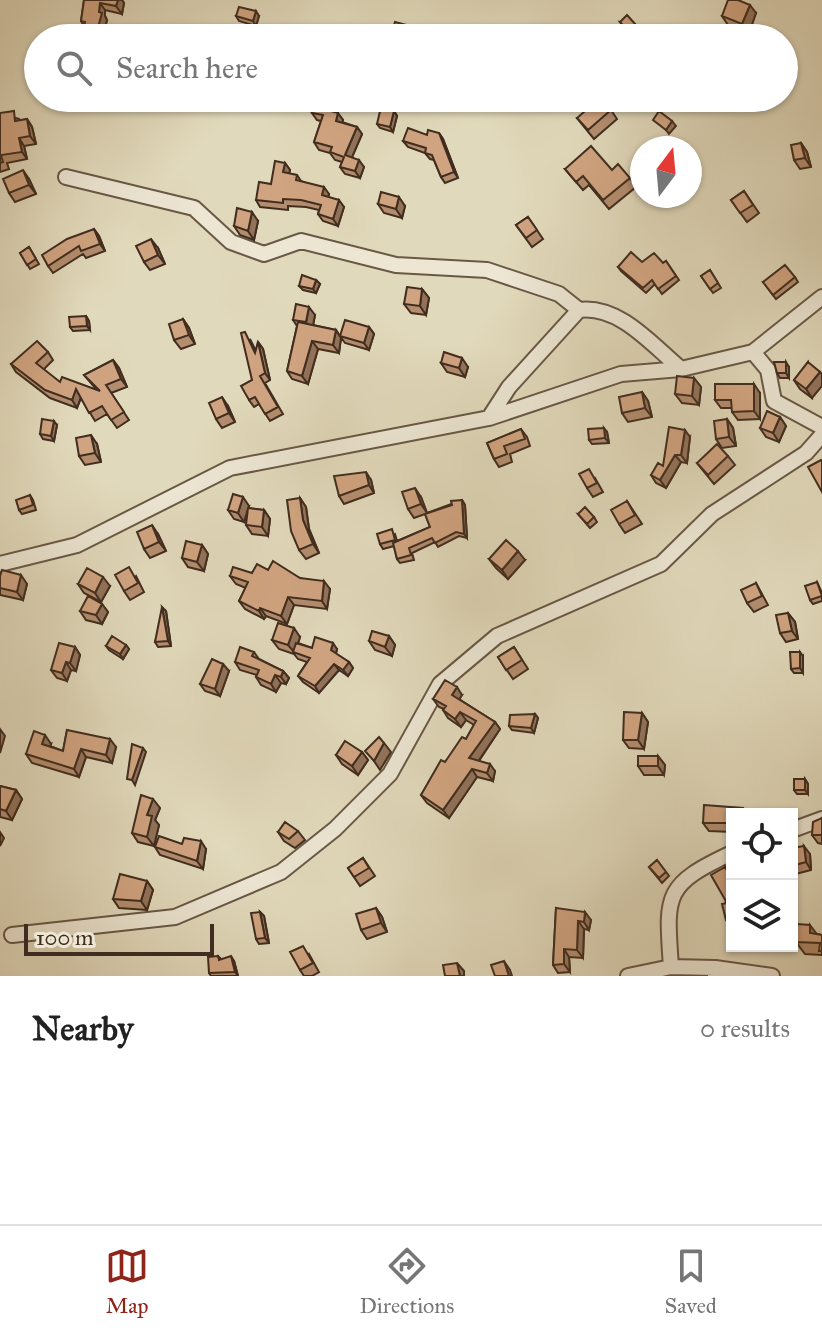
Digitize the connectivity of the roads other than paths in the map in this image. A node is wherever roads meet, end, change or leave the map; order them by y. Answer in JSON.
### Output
{"nodes":[{"id":1,"x":66,"y":177,"type":"dead end"},
{"id":2,"x":822,"y":297,"type":"edge"},
{"id":3,"x":579,"y":310,"type":"junction"},
{"id":4,"x":753,"y":352,"type":"junction"},
{"id":5,"x":681,"y":369,"type":"junction"},
{"id":6,"x":489,"y":418,"type":"junction"},
{"id":7,"x":822,"y":427,"type":"edge"},
{"id":8,"x":822,"y":435,"type":"edge"},
{"id":9,"x":0,"y":564,"type":"edge"},
{"id":10,"x":822,"y":819,"type":"edge"},
{"id":11,"x":798,"y":828,"type":"edge"},
{"id":12,"x":726,"y":857,"type":"edge"},
{"id":13,"x":12,"y":935,"type":"dead end"},
{"id":14,"x":671,"y":967,"type":"junction"},
{"id":15,"x":715,"y":972,"type":"edge"},
{"id":16,"x":628,"y":976,"type":"edge"},
{"id":17,"x":772,"y":976,"type":"edge"}],
"edges":[{"from":1,"to":3,"type":"street"},
{"from":2,"to":4,"type":"street"},
{"from":3,"to":5,"type":"street"},
{"from":3,"to":6,"type":"street"},
{"from":4,"to":5,"type":"street"},
{"from":4,"to":7,"type":"street"},
{"from":5,"to":6,"type":"street"},
{"from":6,"to":9,"type":"street"},
{"from":8,"to":13,"type":"street"},
{"from":10,"to":11,"type":"street"},
{"from":12,"to":14,"type":"street"},
{"from":14,"to":15,"type":"street"},
{"from":14,"to":16,"type":"street"},
{"from":15,"to":17,"type":"street"}]}
